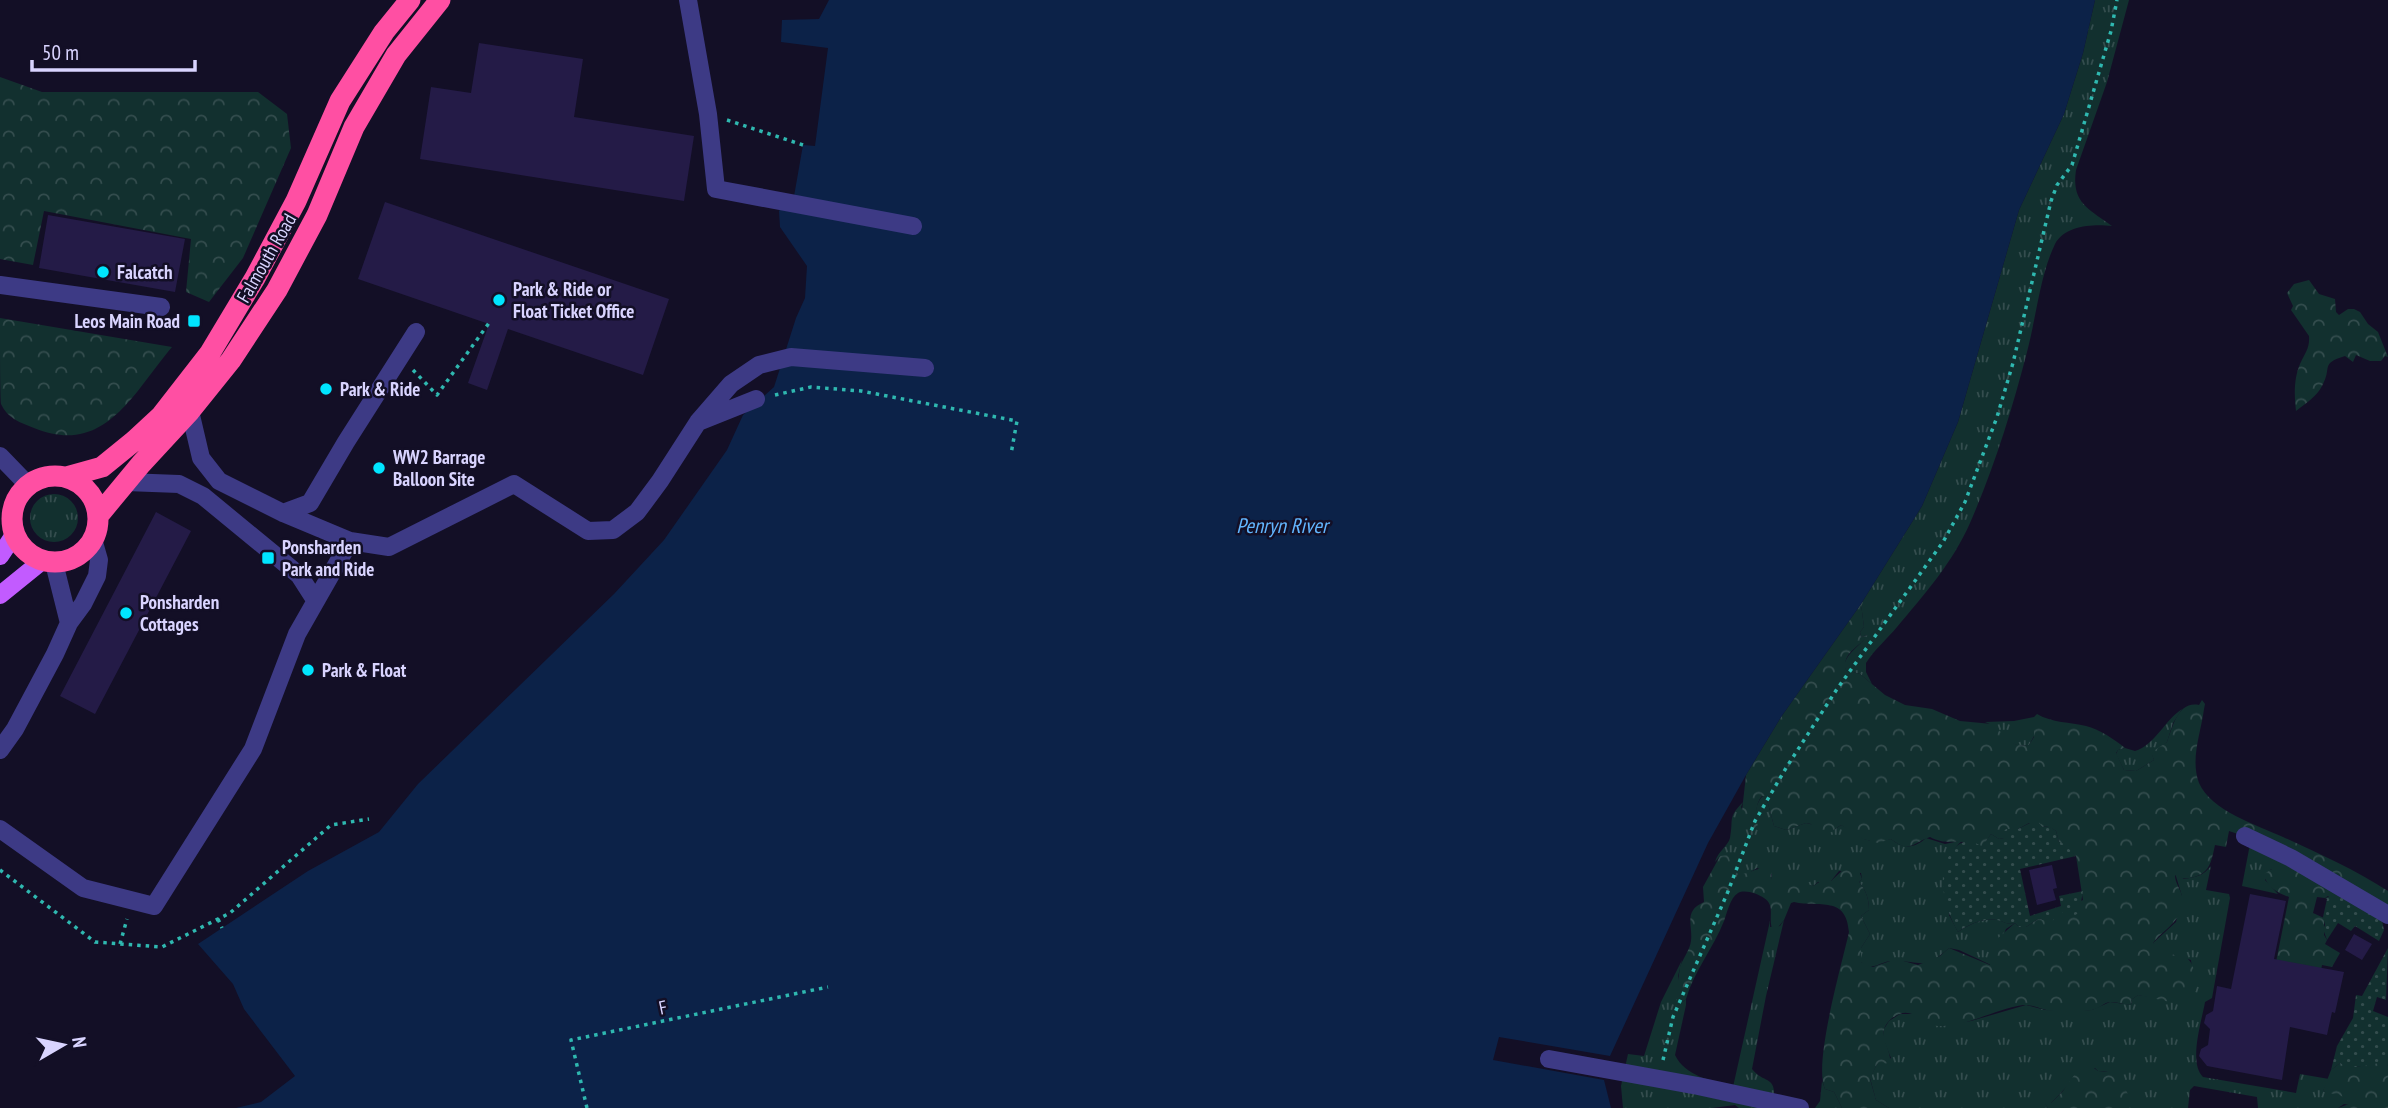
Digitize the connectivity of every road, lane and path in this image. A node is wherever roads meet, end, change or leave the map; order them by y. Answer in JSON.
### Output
{"nodes":[{"id":1,"x":410,"y":0,"type":"edge"},
{"id":2,"x":440,"y":0,"type":"edge"},
{"id":3,"x":688,"y":0,"type":"edge"},
{"id":4,"x":2117,"y":0,"type":"edge"},
{"id":5,"x":708,"y":114,"type":"junction"},
{"id":6,"x":803,"y":145,"type":"dead end"},
{"id":7,"x":913,"y":226,"type":"dead end"},
{"id":8,"x":0,"y":285,"type":"edge"},
{"id":9,"x":161,"y":307,"type":"dead end"},
{"id":10,"x":489,"y":324,"type":"dead end"},
{"id":11,"x":416,"y":332,"type":"dead end"},
{"id":12,"x":399,"y":356,"type":"junction"},
{"id":13,"x":925,"y":368,"type":"dead end"},
{"id":14,"x":756,"y":399,"type":"joint"},
{"id":15,"x":190,"y":411,"type":"junction"},
{"id":16,"x":698,"y":422,"type":"junction"},
{"id":17,"x":1011,"y":454,"type":"dead end"},
{"id":18,"x":0,"y":456,"type":"edge"},
{"id":19,"x":66,"y":477,"type":"junction"},
{"id":20,"x":126,"y":482,"type":"junction"},
{"id":21,"x":27,"y":485,"type":"junction"},
{"id":22,"x":283,"y":513,"type":"junction"},
{"id":23,"x":98,"y":516,"type":"junction"},
{"id":24,"x":14,"y":535,"type":"junction"},
{"id":25,"x":93,"y":539,"type":"junction"},
{"id":26,"x":350,"y":541,"type":"junction"},
{"id":27,"x":0,"y":556,"type":"edge"},
{"id":28,"x":48,"y":562,"type":"junction"},
{"id":29,"x":0,"y":595,"type":"edge"},
{"id":30,"x":315,"y":600,"type":"junction"},
{"id":31,"x":69,"y":623,"type":"junction"},
{"id":32,"x":0,"y":750,"type":"edge"},
{"id":33,"x":369,"y":819,"type":"dead end"},
{"id":34,"x":331,"y":825,"type":"dead end"},
{"id":35,"x":0,"y":830,"type":"edge"},
{"id":36,"x":2245,"y":836,"type":"dead end"},
{"id":37,"x":132,"y":900,"type":"junction"},
{"id":38,"x":2388,"y":915,"type":"edge"},
{"id":39,"x":218,"y":919,"type":"dead end"},
{"id":40,"x":222,"y":928,"type":"dead end"},
{"id":41,"x":120,"y":944,"type":"dead end"},
{"id":42,"x":828,"y":987,"type":"dead end"},
{"id":43,"x":1549,"y":1059,"type":"dead end"},
{"id":44,"x":1662,"y":1079,"type":"junction"},
{"id":45,"x":587,"y":1108,"type":"edge"},
{"id":46,"x":1800,"y":1108,"type":"edge"}],
"edges":[{"from":1,"to":19,"type":"highway","name":"Falmouth Road"},
{"from":2,"to":15,"type":"highway","name":"Falmouth Road"},
{"from":3,"to":5,"type":"street"},
{"from":4,"to":44,"type":"path"},
{"from":5,"to":6,"type":"path"},
{"from":5,"to":7,"type":"street"},
{"from":8,"to":9,"type":"street"},
{"from":10,"to":12,"type":"path"},
{"from":11,"to":12,"type":"street"},
{"from":12,"to":22,"type":"street"},
{"from":13,"to":16,"type":"street"},
{"from":14,"to":16,"type":"street"},
{"from":14,"to":17,"type":"path"},
{"from":15,"to":20,"type":"highway","name":"Falmouth Road"},
{"from":15,"to":22,"type":"street"},
{"from":16,"to":26,"type":"street"},
{"from":18,"to":21,"type":"street"},
{"from":19,"to":21,"type":"highway","name":"Falmouth Road"},
{"from":19,"to":23,"type":"highway"},
{"from":20,"to":23,"type":"highway","name":"Falmouth Road"},
{"from":20,"to":30,"type":"street"},
{"from":21,"to":24,"type":"highway"},
{"from":22,"to":26,"type":"street"},
{"from":23,"to":25,"type":"highway","name":"Falmouth Road"},
{"from":24,"to":27,"type":"main road"},
{"from":24,"to":28,"type":"highway"},
{"from":25,"to":28,"type":"highway"},
{"from":25,"to":31,"type":"street"},
{"from":26,"to":30,"type":"street"},
{"from":28,"to":29,"type":"main road"},
{"from":28,"to":31,"type":"street"},
{"from":30,"to":37,"type":"street"},
{"from":31,"to":32,"type":"street"},
{"from":33,"to":34,"type":"path"},
{"from":35,"to":37,"type":"street"},
{"from":36,"to":38,"type":"street"},
{"from":37,"to":41,"type":"path"},
{"from":39,"to":40,"type":"path"},
{"from":42,"to":45,"type":"path","name":"F"},
{"from":43,"to":44,"type":"street"},
{"from":44,"to":46,"type":"street"}]}
